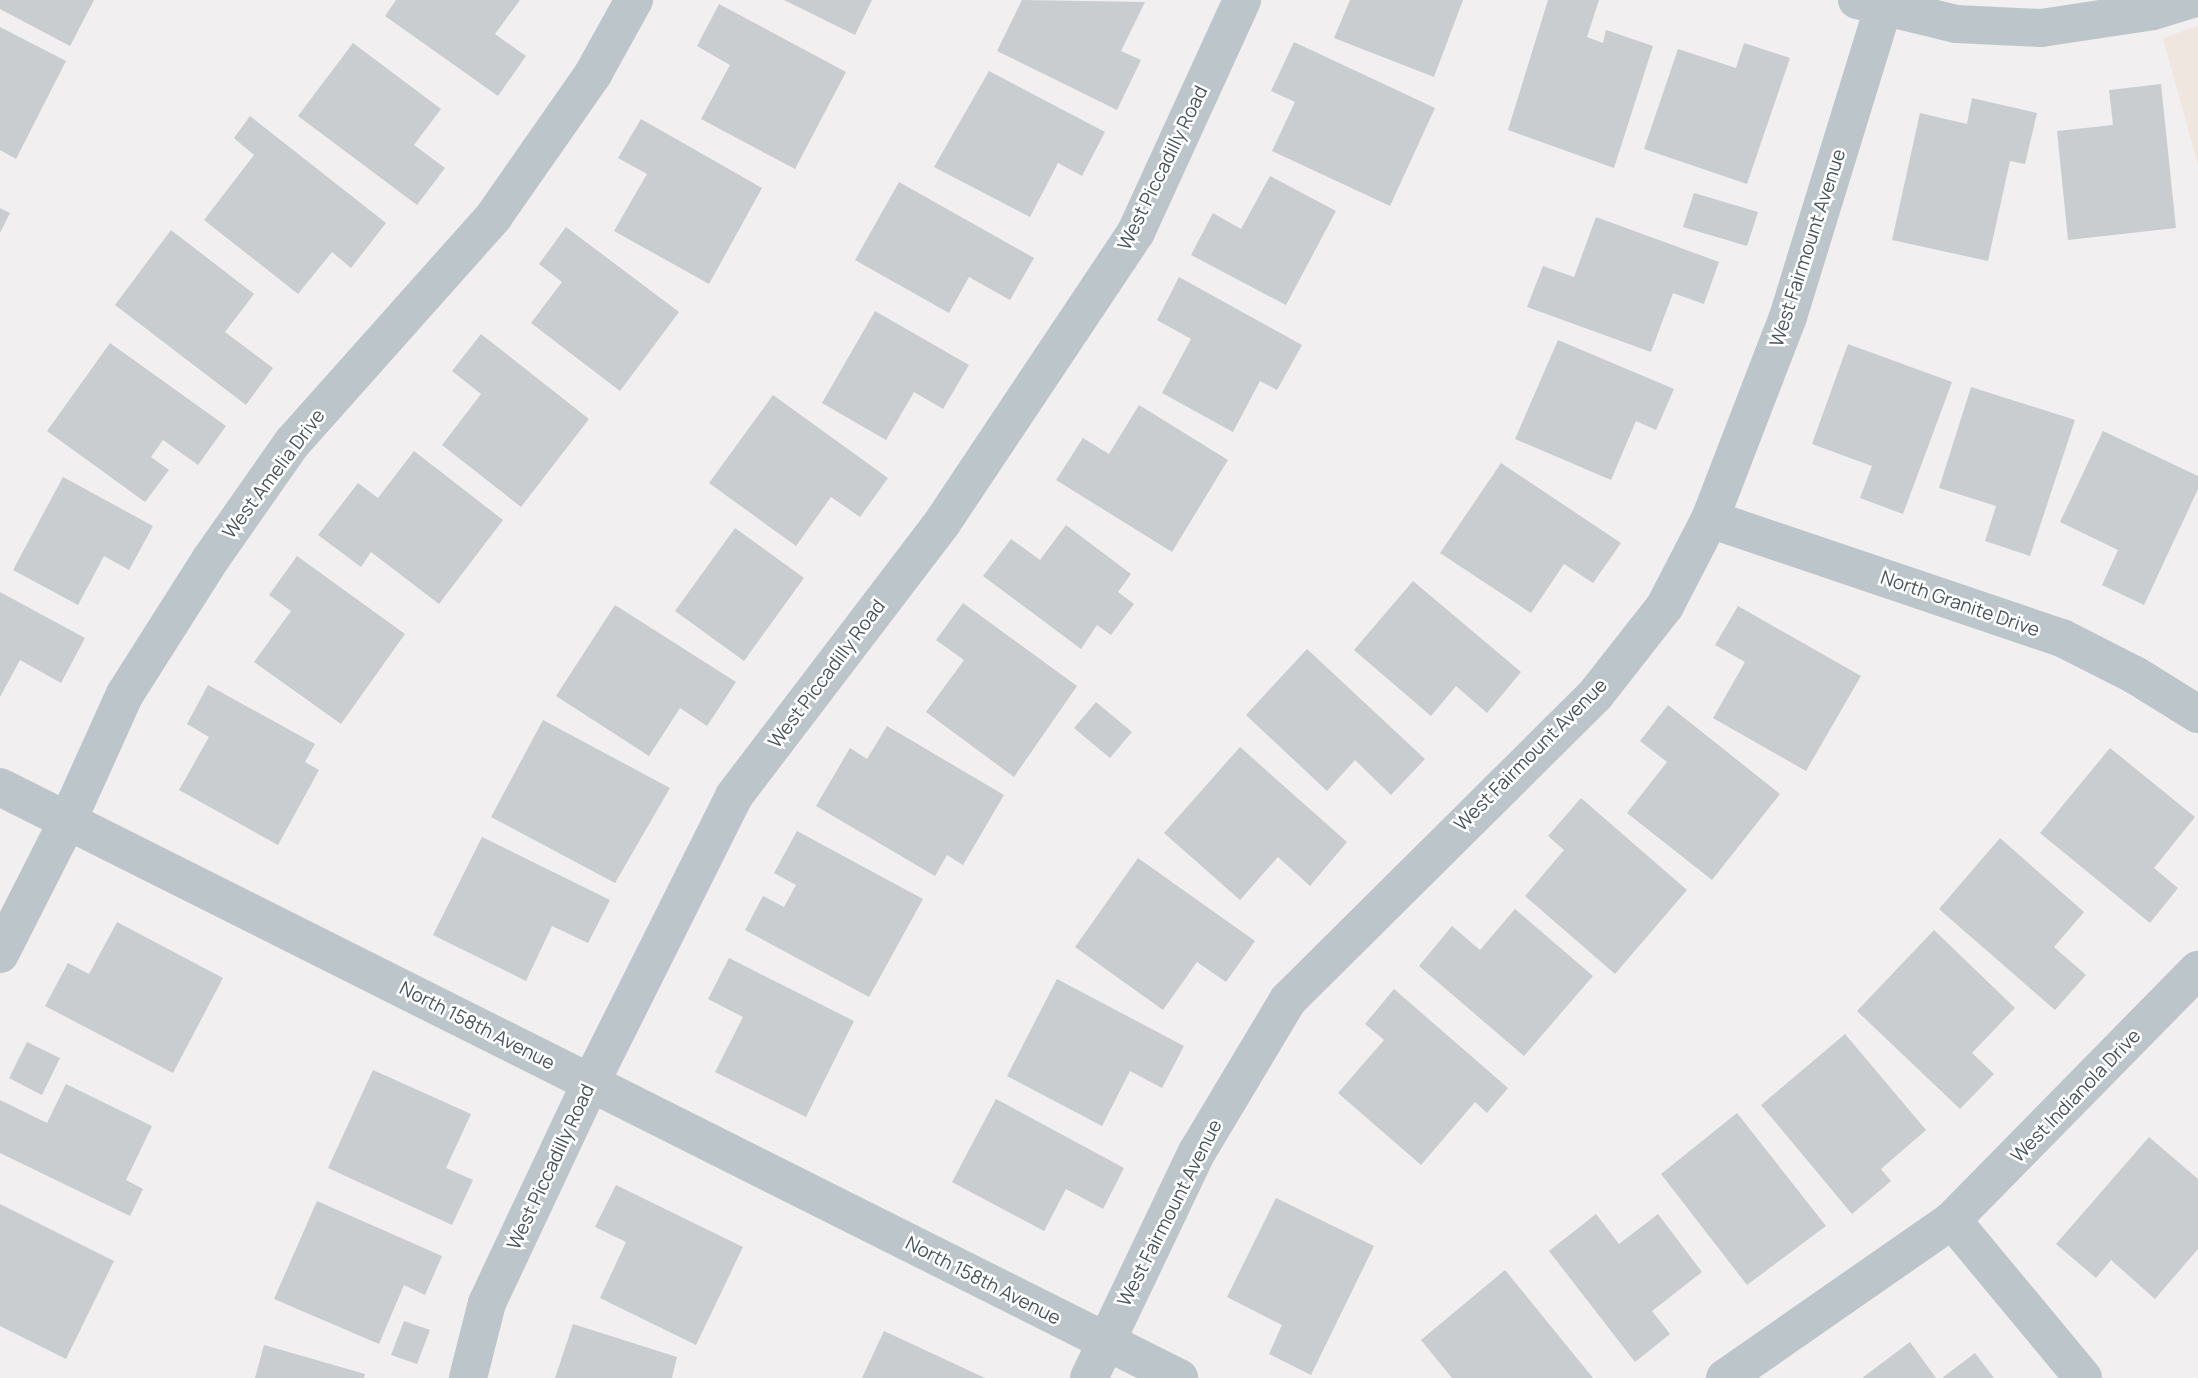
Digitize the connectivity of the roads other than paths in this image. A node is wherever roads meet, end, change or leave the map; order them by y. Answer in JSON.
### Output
{"nodes":[{"id":1,"x":634,"y":0,"type":"edge"},
{"id":2,"x":1242,"y":0,"type":"edge"},
{"id":3,"x":2190,"y":0,"type":"edge"},
{"id":4,"x":1870,"y":4,"type":"edge"},
{"id":5,"x":1710,"y":519,"type":"junction"},
{"id":6,"x":2198,"y":714,"type":"edge"},
{"id":7,"x":0,"y":787,"type":"edge"},
{"id":8,"x":68,"y":821,"type":"junction"},
{"id":9,"x":0,"y":954,"type":"edge"},
{"id":10,"x":2198,"y":970,"type":"edge"},
{"id":11,"x":590,"y":1084,"type":"junction"},
{"id":12,"x":1952,"y":1220,"type":"junction"},
{"id":13,"x":1105,"y":1342,"type":"junction"},
{"id":14,"x":468,"y":1378,"type":"edge"},
{"id":15,"x":1089,"y":1378,"type":"edge"},
{"id":16,"x":1179,"y":1378,"type":"edge"},
{"id":17,"x":1726,"y":1378,"type":"edge"},
{"id":18,"x":2083,"y":1378,"type":"edge"}],
"edges":[{"from":1,"to":8,"type":"street","name":"West Amelia Drive"},
{"from":2,"to":11,"type":"street","name":"West Piccadilly Road"},
{"from":3,"to":4,"type":"street","name":"West Fairmount Avenue"},
{"from":4,"to":5,"type":"street","name":"West Fairmount Avenue"},
{"from":5,"to":6,"type":"street","name":"North Granite Drive"},
{"from":5,"to":13,"type":"street","name":"West Fairmount Avenue"},
{"from":7,"to":8,"type":"street","name":"North 158th Avenue"},
{"from":8,"to":9,"type":"street","name":"West Amelia Drive"},
{"from":8,"to":11,"type":"street","name":"North 158th Avenue"},
{"from":10,"to":12,"type":"street","name":"West Indianola Drive"},
{"from":11,"to":13,"type":"street","name":"North 158th Avenue"},
{"from":11,"to":14,"type":"street","name":"West Piccadilly Road"},
{"from":12,"to":17,"type":"street","name":"West Indianola Drive"},
{"from":12,"to":18,"type":"street"},
{"from":13,"to":15,"type":"street","name":"West Fairmount Avenue"},
{"from":13,"to":16,"type":"street","name":"North 158th Avenue"}]}
